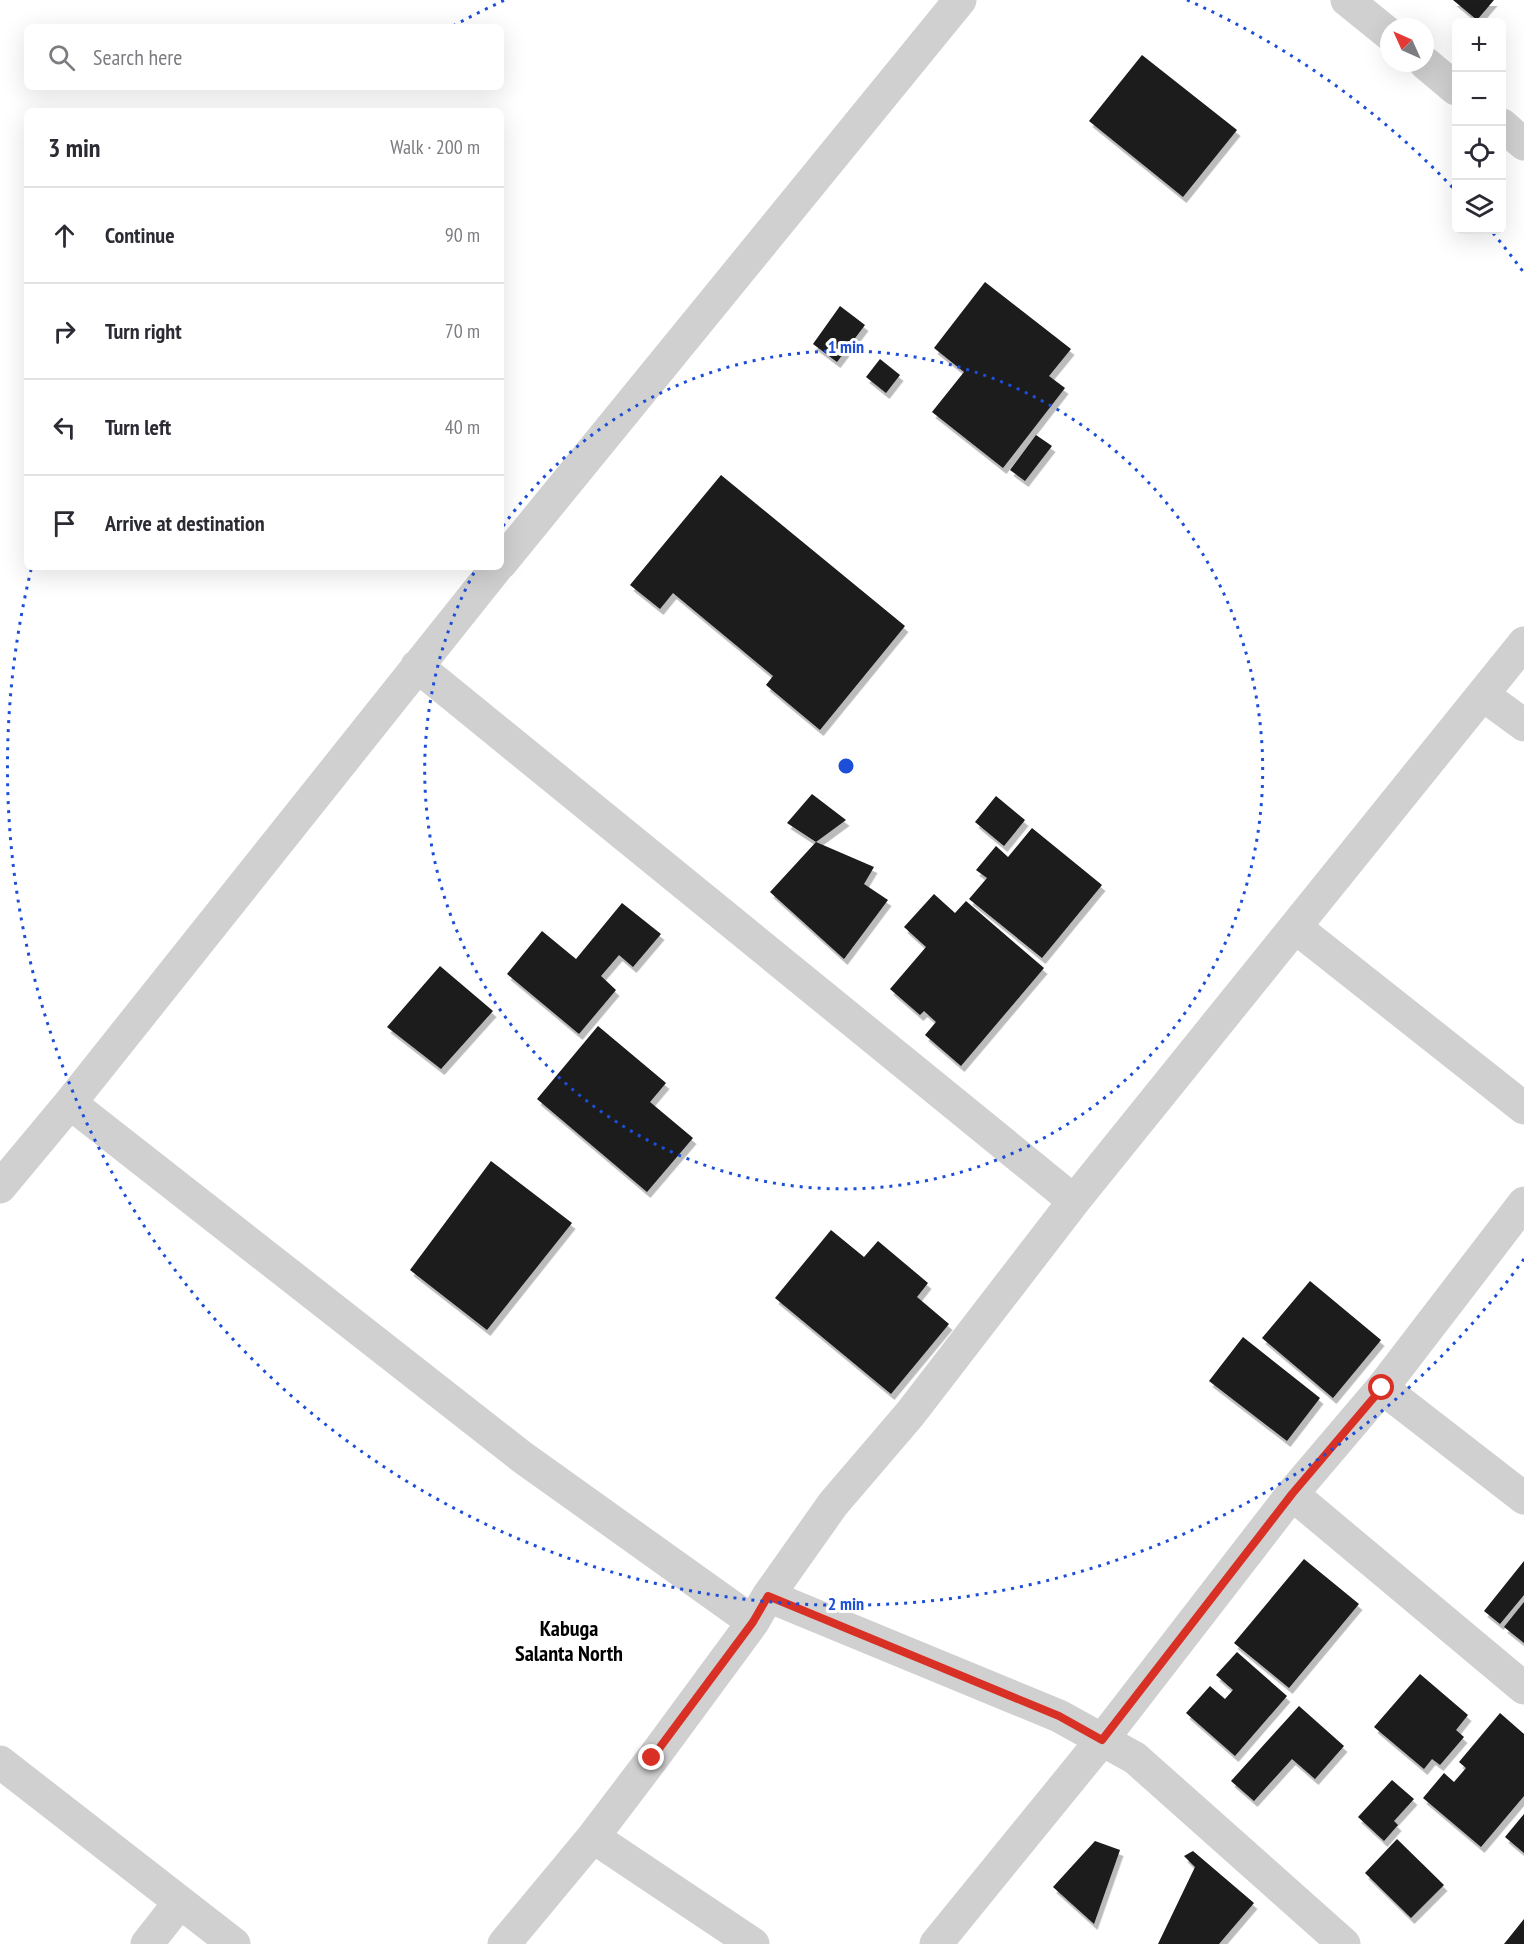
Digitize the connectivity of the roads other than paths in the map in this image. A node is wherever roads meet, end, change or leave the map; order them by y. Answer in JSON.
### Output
{"nodes":[{"id":1,"x":960,"y":0,"type":"edge"},
{"id":2,"x":1347,"y":0,"type":"edge"},
{"id":3,"x":1380,"y":27,"type":"edge"},
{"id":4,"x":1434,"y":71,"type":"edge"},
{"id":5,"x":1452,"y":86,"type":"edge"},
{"id":6,"x":1506,"y":129,"type":"edge"},
{"id":7,"x":1524,"y":144,"type":"edge"},
{"id":8,"x":504,"y":558,"type":"edge"},
{"id":9,"x":495,"y":570,"type":"edge"},
{"id":10,"x":1524,"y":643,"type":"edge"},
{"id":11,"x":417,"y":666,"type":"junction"},
{"id":12,"x":1483,"y":695,"type":"junction"},
{"id":13,"x":1524,"y":725,"type":"edge"},
{"id":14,"x":1295,"y":927,"type":"junction"},
{"id":15,"x":70,"y":1103,"type":"junction"},
{"id":16,"x":1524,"y":1108,"type":"edge"},
{"id":17,"x":0,"y":1186,"type":"edge"},
{"id":18,"x":1074,"y":1201,"type":"junction"},
{"id":19,"x":1524,"y":1203,"type":"edge"},
{"id":20,"x":1382,"y":1388,"type":"junction"},
{"id":21,"x":1292,"y":1494,"type":"junction"},
{"id":22,"x":1524,"y":1498,"type":"edge"},
{"id":23,"x":760,"y":1609,"type":"junction"},
{"id":24,"x":1524,"y":1688,"type":"edge"},
{"id":25,"x":1102,"y":1740,"type":"junction"},
{"id":26,"x":0,"y":1762,"type":"edge"},
{"id":27,"x":593,"y":1838,"type":"junction"},
{"id":28,"x":180,"y":1902,"type":"junction"},
{"id":29,"x":147,"y":1944,"type":"edge"},
{"id":30,"x":234,"y":1944,"type":"edge"},
{"id":31,"x":504,"y":1944,"type":"edge"},
{"id":32,"x":753,"y":1944,"type":"edge"},
{"id":33,"x":936,"y":1944,"type":"edge"},
{"id":34,"x":1344,"y":1944,"type":"edge"}],
"edges":[{"from":1,"to":8,"type":"street"},
{"from":2,"to":3,"type":"street"},
{"from":4,"to":5,"type":"street"},
{"from":6,"to":7,"type":"street"},
{"from":9,"to":11,"type":"street"},
{"from":10,"to":12,"type":"street"},
{"from":11,"to":15,"type":"street"},
{"from":11,"to":18,"type":"street"},
{"from":12,"to":13,"type":"street"},
{"from":12,"to":14,"type":"street"},
{"from":14,"to":16,"type":"street"},
{"from":14,"to":18,"type":"street"},
{"from":15,"to":17,"type":"street"},
{"from":15,"to":23,"type":"street"},
{"from":18,"to":23,"type":"street"},
{"from":19,"to":20,"type":"street"},
{"from":20,"to":21,"type":"street"},
{"from":20,"to":22,"type":"street"},
{"from":21,"to":24,"type":"street"},
{"from":21,"to":25,"type":"street"},
{"from":23,"to":25,"type":"street"},
{"from":23,"to":27,"type":"street"},
{"from":25,"to":33,"type":"street"},
{"from":25,"to":34,"type":"street"},
{"from":26,"to":28,"type":"street"},
{"from":27,"to":31,"type":"street"},
{"from":27,"to":32,"type":"street"},
{"from":28,"to":29,"type":"street"},
{"from":28,"to":30,"type":"street"}]}
